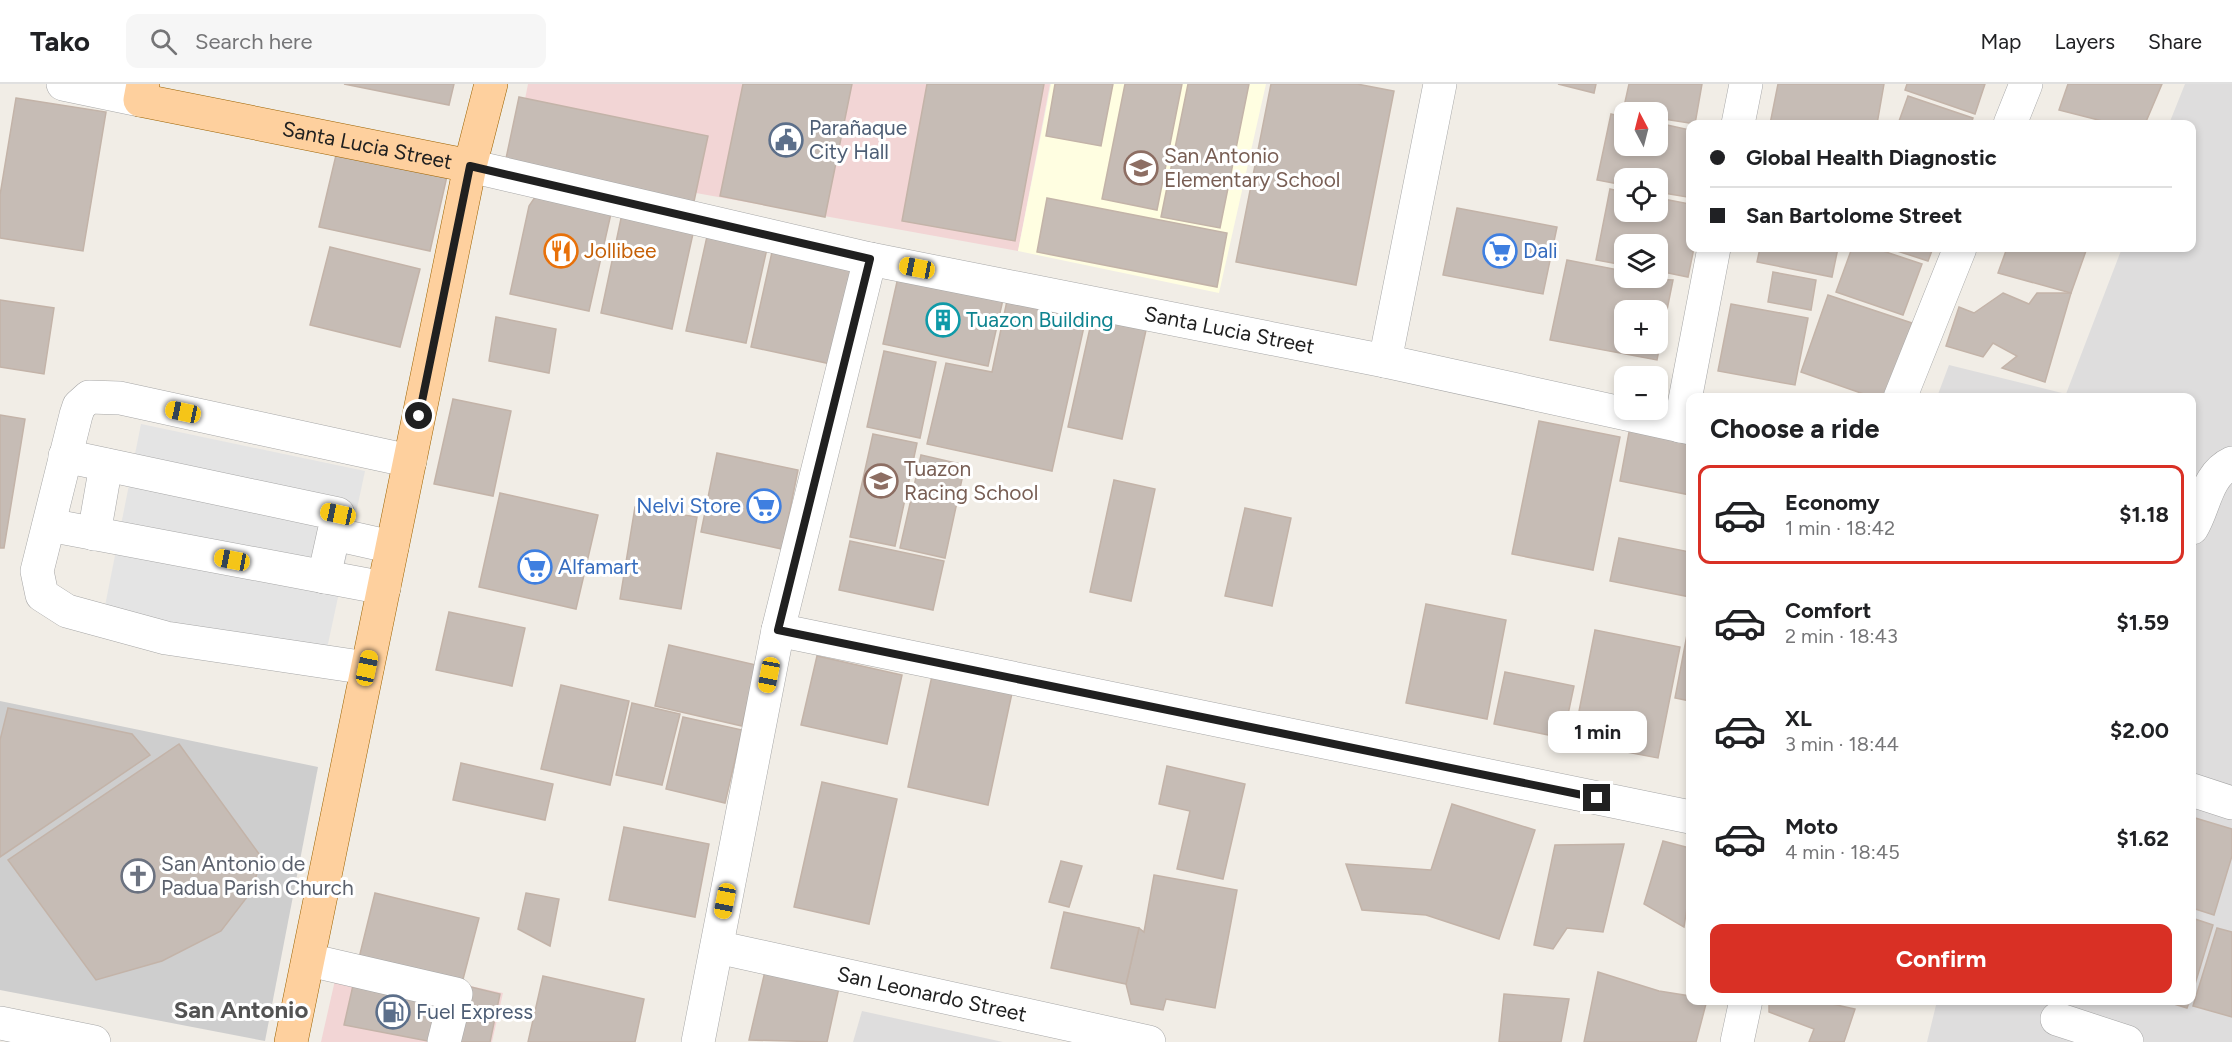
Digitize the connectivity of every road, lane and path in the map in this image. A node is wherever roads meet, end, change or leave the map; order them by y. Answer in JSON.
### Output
{"nodes":[{"id":1,"x":63,"y":84,"type":"edge"},
{"id":2,"x":491,"y":84,"type":"edge"},
{"id":3,"x":1440,"y":84,"type":"edge"},
{"id":4,"x":1746,"y":84,"type":"edge"},
{"id":5,"x":2026,"y":84,"type":"edge"},
{"id":6,"x":142,"y":92,"type":"edge"},
{"id":7,"x":1739,"y":120,"type":"edge"},
{"id":8,"x":2012,"y":120,"type":"edge"},
{"id":9,"x":470,"y":166,"type":"junction"},
{"id":10,"x":1713,"y":252,"type":"edge"},
{"id":11,"x":1958,"y":252,"type":"edge"},
{"id":12,"x":870,"y":259,"type":"junction"},
{"id":13,"x":1385,"y":361,"type":"junction"},
{"id":14,"x":1691,"y":393,"type":"edge"},
{"id":15,"x":1902,"y":393,"type":"edge"},
{"id":16,"x":1685,"y":427,"type":"edge"},
{"id":17,"x":65,"y":456,"type":"junction"},
{"id":18,"x":410,"y":461,"type":"junction"},
{"id":19,"x":2232,"y":463,"type":"edge"},
{"id":20,"x":105,"y":465,"type":"junction"},
{"id":21,"x":2196,"y":518,"type":"edge"},
{"id":22,"x":49,"y":525,"type":"junction"},
{"id":23,"x":94,"y":534,"type":"junction"},
{"id":24,"x":334,"y":534,"type":"junction"},
{"id":25,"x":392,"y":547,"type":"junction"},
{"id":26,"x":324,"y":577,"type":"junction"},
{"id":27,"x":384,"y":588,"type":"junction"},
{"id":28,"x":778,"y":630,"type":"junction"},
{"id":29,"x":367,"y":668,"type":"junction"},
{"id":30,"x":2196,"y":791,"type":"edge"},
{"id":31,"x":2232,"y":803,"type":"edge"},
{"id":32,"x":1686,"y":816,"type":"edge"},
{"id":33,"x":717,"y":947,"type":"junction"},
{"id":34,"x":309,"y":960,"type":"junction"},
{"id":35,"x":1745,"y":1005,"type":"edge"},
{"id":36,"x":2057,"y":1021,"type":"edge"},
{"id":37,"x":0,"y":1023,"type":"edge"},
{"id":38,"x":94,"y":1042,"type":"edge"},
{"id":39,"x":291,"y":1042,"type":"edge"},
{"id":40,"x":444,"y":1042,"type":"edge"},
{"id":41,"x":698,"y":1042,"type":"edge"},
{"id":42,"x":1149,"y":1042,"type":"edge"},
{"id":43,"x":1737,"y":1042,"type":"edge"},
{"id":44,"x":2127,"y":1042,"type":"edge"}],
"edges":[{"from":1,"to":6,"type":"street","name":"Santa Lucia Street"},
{"from":2,"to":9,"type":"main road"},
{"from":3,"to":13,"type":"street"},
{"from":4,"to":7,"type":"street"},
{"from":5,"to":8,"type":"street"},
{"from":6,"to":9,"type":"main road","name":"Santa Lucia Street"},
{"from":9,"to":12,"type":"street","name":"Santa Lucia Street"},
{"from":9,"to":18,"type":"main road"},
{"from":10,"to":14,"type":"street"},
{"from":11,"to":15,"type":"street"},
{"from":12,"to":13,"type":"street","name":"Santa Lucia Street"},
{"from":12,"to":28,"type":"street"},
{"from":13,"to":16,"type":"street","name":"Santa Lucia Street"},
{"from":17,"to":18,"type":"street"},
{"from":17,"to":20,"type":"street"},
{"from":17,"to":22,"type":"street"},
{"from":18,"to":25,"type":"main road"},
{"from":19,"to":21,"type":"street"},
{"from":20,"to":23,"type":"street"},
{"from":20,"to":24,"type":"street"},
{"from":22,"to":23,"type":"street"},
{"from":22,"to":29,"type":"street"},
{"from":23,"to":26,"type":"street"},
{"from":24,"to":25,"type":"street"},
{"from":24,"to":26,"type":"street"},
{"from":25,"to":27,"type":"main road"},
{"from":26,"to":27,"type":"street"},
{"from":27,"to":29,"type":"main road"},
{"from":28,"to":32,"type":"street"},
{"from":28,"to":33,"type":"street"},
{"from":29,"to":34,"type":"main road"},
{"from":30,"to":31,"type":"street"},
{"from":33,"to":41,"type":"street"},
{"from":33,"to":42,"type":"street","name":"San Leonardo Street"},
{"from":34,"to":39,"type":"main road"},
{"from":34,"to":40,"type":"street"},
{"from":35,"to":43,"type":"street"},
{"from":36,"to":44,"type":"street"},
{"from":37,"to":38,"type":"street"}]}
